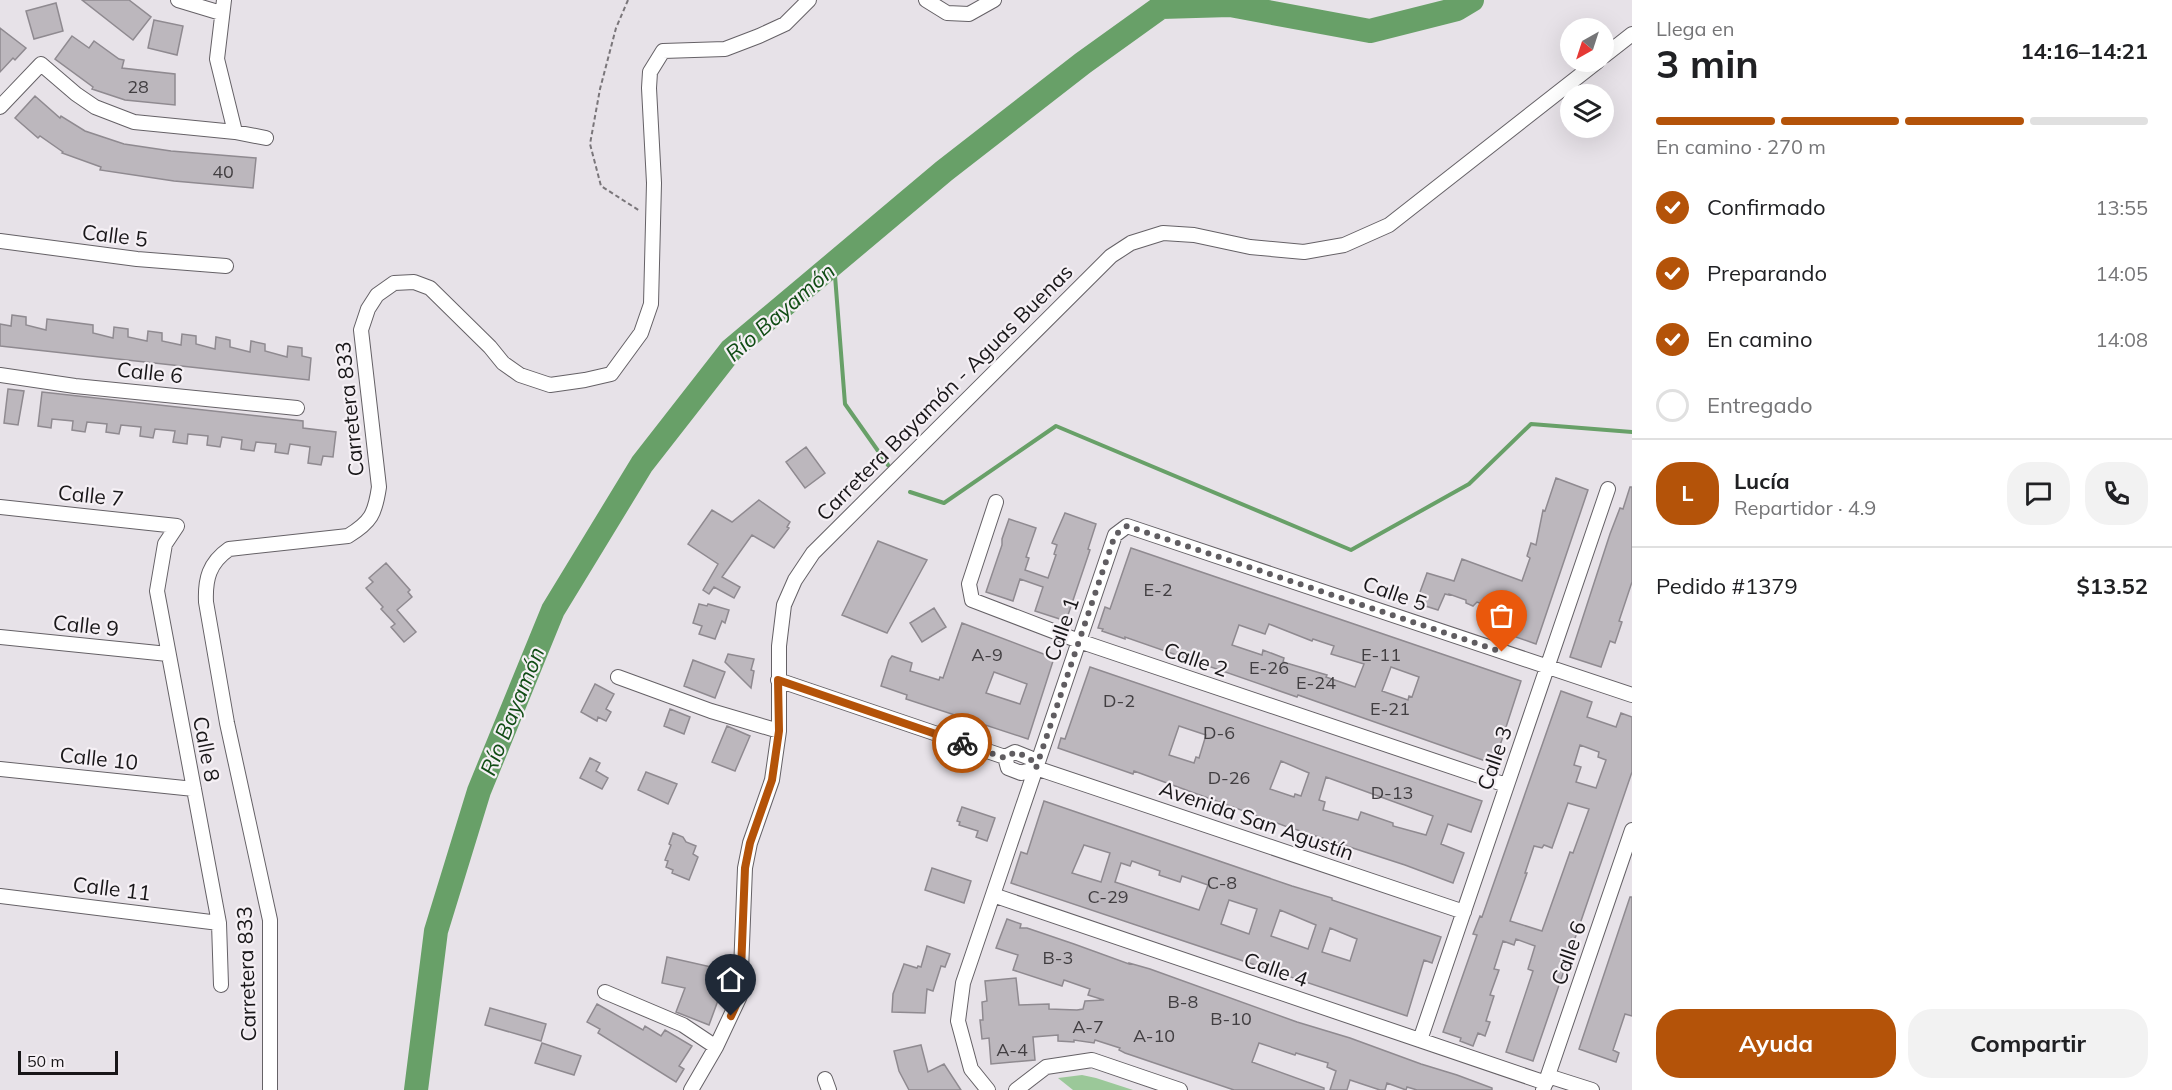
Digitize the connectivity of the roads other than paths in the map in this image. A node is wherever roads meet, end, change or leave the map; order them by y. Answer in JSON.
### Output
{"nodes":[{"id":1,"x":178,"y":0,"type":"edge"},
{"id":2,"x":809,"y":0,"type":"edge"},
{"id":3,"x":926,"y":0,"type":"edge"},
{"id":4,"x":994,"y":0,"type":"edge"},
{"id":5,"x":222,"y":7,"type":"edge"},
{"id":6,"x":1632,"y":34,"type":"edge"},
{"id":7,"x":1614,"y":48,"type":"edge"},
{"id":8,"x":1584,"y":72,"type":"edge"},
{"id":9,"x":0,"y":107,"type":"edge"},
{"id":10,"x":235,"y":132,"type":"junction"},
{"id":11,"x":266,"y":138,"type":"dead end"},
{"id":12,"x":0,"y":241,"type":"edge"},
{"id":13,"x":226,"y":266,"type":"dead end"},
{"id":14,"x":0,"y":375,"type":"edge"},
{"id":15,"x":297,"y":408,"type":"dead end"},
{"id":16,"x":1608,"y":489,"type":"dead end"},
{"id":17,"x":996,"y":502,"type":"dead end"},
{"id":18,"x":0,"y":507,"type":"edge"},
{"id":19,"x":177,"y":526,"type":"joint"},
{"id":20,"x":1144,"y":531,"type":"joint"},
{"id":21,"x":0,"y":637,"type":"edge"},
{"id":22,"x":1079,"y":641,"type":"junction"},
{"id":23,"x":168,"y":654,"type":"junction"},
{"id":24,"x":1547,"y":667,"type":"junction"},
{"id":25,"x":618,"y":677,"type":"dead end"},
{"id":26,"x":778,"y":680,"type":"junction"},
{"id":27,"x":1632,"y":695,"type":"edge"},
{"id":28,"x":779,"y":731,"type":"junction"},
{"id":29,"x":1036,"y":768,"type":"junction"},
{"id":30,"x":0,"y":769,"type":"edge"},
{"id":31,"x":1506,"y":785,"type":"junction"},
{"id":32,"x":194,"y":789,"type":"junction"},
{"id":33,"x":1632,"y":830,"type":"edge"},
{"id":34,"x":993,"y":895,"type":"junction"},
{"id":35,"x":0,"y":896,"type":"edge"},
{"id":36,"x":1464,"y":912,"type":"junction"},
{"id":37,"x":219,"y":923,"type":"junction"},
{"id":38,"x":221,"y":986,"type":"dead end"},
{"id":39,"x":605,"y":992,"type":"dead end"},
{"id":40,"x":1420,"y":1040,"type":"junction"},
{"id":41,"x":716,"y":1047,"type":"junction"},
{"id":42,"x":1545,"y":1083,"type":"edge"},
{"id":43,"x":270,"y":1090,"type":"edge"},
{"id":44,"x":691,"y":1090,"type":"edge"},
{"id":45,"x":988,"y":1090,"type":"edge"},
{"id":46,"x":1016,"y":1090,"type":"edge"},
{"id":47,"x":1180,"y":1090,"type":"edge"},
{"id":48,"x":1592,"y":1090,"type":"edge"}],
"edges":[{"from":1,"to":5,"type":"street"},
{"from":2,"to":43,"type":"street","name":"Carretera 833"},
{"from":3,"to":4,"type":"street"},
{"from":5,"to":10,"type":"street"},
{"from":6,"to":7,"type":"street"},
{"from":8,"to":26,"type":"street","name":"Carretera Bayamón - Aguas Buenas"},
{"from":9,"to":10,"type":"street"},
{"from":10,"to":11,"type":"street"},
{"from":12,"to":13,"type":"street","name":"Calle 5"},
{"from":14,"to":15,"type":"street","name":"Calle 6"},
{"from":16,"to":24,"type":"street","name":"Calle 3"},
{"from":17,"to":22,"type":"street","name":"Calle 2"},
{"from":18,"to":19,"type":"street","name":"Calle 7"},
{"from":19,"to":23,"type":"street","name":"Calle 8"},
{"from":20,"to":22,"type":"street","name":"Calle 1"},
{"from":20,"to":24,"type":"street","name":"Calle 5"},
{"from":21,"to":23,"type":"street","name":"Calle 9"},
{"from":22,"to":29,"type":"street","name":"Calle 1"},
{"from":22,"to":31,"type":"street","name":"Calle 2"},
{"from":23,"to":32,"type":"street","name":"Calle 8"},
{"from":24,"to":27,"type":"street","name":"Calle 5"},
{"from":24,"to":31,"type":"street","name":"Calle 3"},
{"from":25,"to":28,"type":"street"},
{"from":26,"to":28,"type":"street","name":"Carretera Bayamón - Aguas Buenas"},
{"from":26,"to":29,"type":"street","name":"Avenida San Agustín"},
{"from":28,"to":41,"type":"street","name":"Carretera Bayamón - Aguas Buenas"},
{"from":29,"to":34,"type":"street"},
{"from":29,"to":36,"type":"street","name":"Avenida San Agustín"},
{"from":30,"to":32,"type":"street","name":"Calle 10"},
{"from":31,"to":36,"type":"street","name":"Calle 3"},
{"from":32,"to":37,"type":"street","name":"Calle 8"},
{"from":33,"to":42,"type":"street","name":"Calle 6"},
{"from":34,"to":40,"type":"street","name":"Calle 4"},
{"from":34,"to":45,"type":"street"},
{"from":35,"to":37,"type":"street","name":"Calle 11"},
{"from":36,"to":40,"type":"street","name":"Calle 3"},
{"from":37,"to":38,"type":"street","name":"Calle 8"},
{"from":39,"to":41,"type":"street"},
{"from":40,"to":42,"type":"street","name":"Calle 4"},
{"from":41,"to":44,"type":"street","name":"Carretera Bayamón - Aguas Buenas"},
{"from":42,"to":48,"type":"street"},
{"from":46,"to":47,"type":"street"}]}
